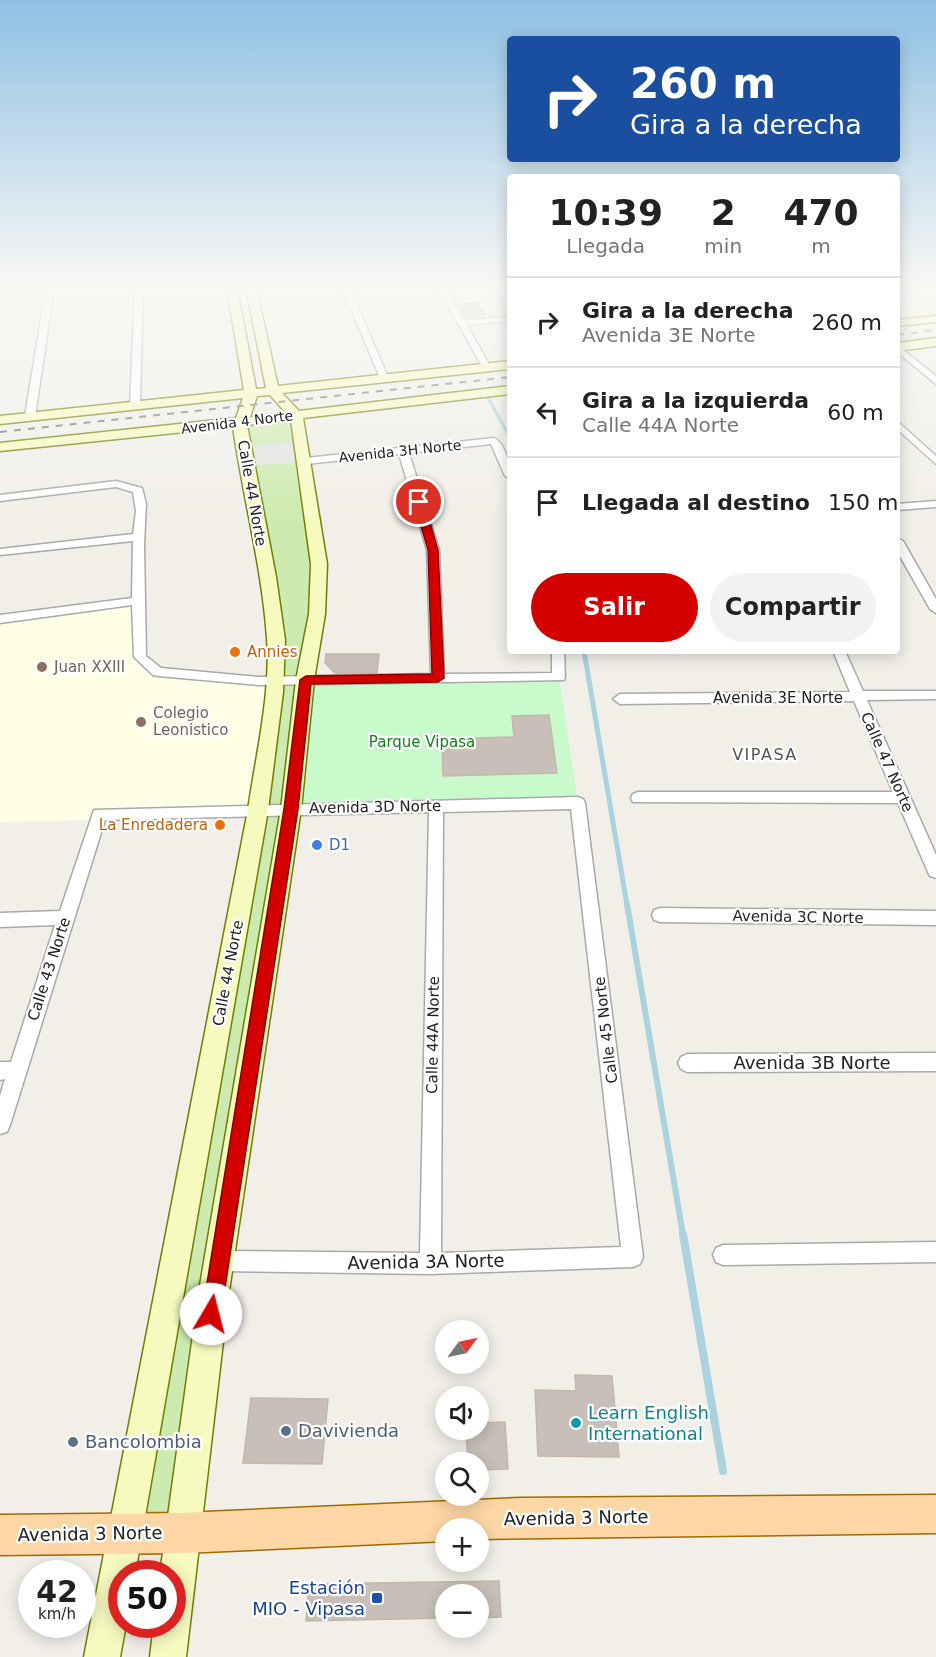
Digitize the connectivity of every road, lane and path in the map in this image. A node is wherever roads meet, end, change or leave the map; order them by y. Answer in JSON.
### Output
{"nodes":[{"id":1,"x":38,"y":365,"type":"edge"},
{"id":2,"x":136,"y":365,"type":"edge"},
{"id":3,"x":246,"y":365,"type":"edge"},
{"id":4,"x":268,"y":365,"type":"edge"},
{"id":5,"x":379,"y":365,"type":"edge"},
{"id":6,"x":485,"y":365,"type":"edge"},
{"id":7,"x":507,"y":365,"type":"edge"},
{"id":8,"x":918,"y":365,"type":"edge"},
{"id":9,"x":487,"y":368,"type":"junction"},
{"id":10,"x":385,"y":380,"type":"junction"},
{"id":11,"x":936,"y":381,"type":"edge"},
{"id":12,"x":507,"y":390,"type":"edge"},
{"id":13,"x":273,"y":391,"type":"junction"},
{"id":14,"x":251,"y":394,"type":"junction"},
{"id":15,"x":135,"y":406,"type":"junction"},
{"id":16,"x":296,"y":415,"type":"junction"},
{"id":17,"x":30,"y":416,"type":"junction"},
{"id":18,"x":0,"y":420,"type":"edge"},
{"id":19,"x":241,"y":422,"type":"junction"},
{"id":20,"x":900,"y":427,"type":"edge"},
{"id":21,"x":0,"y":447,"type":"edge"},
{"id":22,"x":403,"y":450,"type":"junction"},
{"id":23,"x":306,"y":461,"type":"junction"},
{"id":24,"x":936,"y":461,"type":"edge"},
{"id":25,"x":507,"y":469,"type":"edge"},
{"id":26,"x":0,"y":498,"type":"edge"},
{"id":27,"x":936,"y":504,"type":"edge"},
{"id":28,"x":900,"y":507,"type":"edge"},
{"id":29,"x":138,"y":537,"type":"junction"},
{"id":30,"x":900,"y":546,"type":"edge"},
{"id":31,"x":0,"y":552,"type":"edge"},
{"id":32,"x":137,"y":601,"type":"junction"},
{"id":33,"x":936,"y":609,"type":"edge"},
{"id":34,"x":0,"y":619,"type":"edge"},
{"id":35,"x":558,"y":654,"type":"edge"},
{"id":36,"x":840,"y":654,"type":"edge"},
{"id":37,"x":438,"y":678,"type":"junction"},
{"id":38,"x":306,"y":680,"type":"junction"},
{"id":39,"x":274,"y":681,"type":"junction"},
{"id":40,"x":936,"y":696,"type":"edge"},
{"id":41,"x":859,"y":697,"type":"junction"},
{"id":42,"x":620,"y":699,"type":"dead end"},
{"id":43,"x":903,"y":797,"type":"junction"},
{"id":44,"x":638,"y":798,"type":"dead end"},
{"id":45,"x":578,"y":802,"type":"joint"},
{"id":46,"x":436,"y":806,"type":"junction"},
{"id":47,"x":291,"y":809,"type":"junction"},
{"id":48,"x":258,"y":810,"type":"junction"},
{"id":49,"x":99,"y":814,"type":"joint"},
{"id":50,"x":936,"y":873,"type":"edge"},
{"id":51,"x":660,"y":915,"type":"dead end"},
{"id":52,"x":66,"y":918,"type":"junction"},
{"id":53,"x":936,"y":918,"type":"edge"},
{"id":54,"x":0,"y":920,"type":"edge"},
{"id":55,"x":936,"y":1062,"type":"edge"},
{"id":56,"x":687,"y":1063,"type":"dead end"},
{"id":57,"x":8,"y":1071,"type":"edge"},
{"id":58,"x":0,"y":1125,"type":"edge"},
{"id":59,"x":936,"y":1252,"type":"edge"},
{"id":60,"x":723,"y":1255,"type":"dead end"},
{"id":61,"x":633,"y":1257,"type":"joint"},
{"id":62,"x":219,"y":1261,"type":"junction"},
{"id":63,"x":430,"y":1264,"type":"junction"},
{"id":64,"x":936,"y":1514,"type":"edge"},
{"id":65,"x":126,"y":1532,"type":"junction"},
{"id":66,"x":182,"y":1533,"type":"junction"},
{"id":67,"x":0,"y":1535,"type":"edge"},
{"id":68,"x":179,"y":1560,"type":"edge"},
{"id":69,"x":170,"y":1638,"type":"edge"},
{"id":70,"x":102,"y":1657,"type":"edge"},
{"id":71,"x":168,"y":1657,"type":"edge"}],
"edges":[{"from":1,"to":17,"type":"street"},
{"from":2,"to":15,"type":"street"},
{"from":3,"to":14,"type":"main road","name":"Calle 44 Norte"},
{"from":4,"to":13,"type":"main road"},
{"from":5,"to":10,"type":"street"},
{"from":6,"to":9,"type":"street"},
{"from":7,"to":9,"type":"main road","name":"Avenida 4 Norte"},
{"from":8,"to":11,"type":"street"},
{"from":9,"to":10,"type":"main road","name":"Avenida 4 Norte"},
{"from":10,"to":13,"type":"main road","name":"Avenida 4 Norte"},
{"from":12,"to":16,"type":"main road","name":"Avenida 4 Norte"},
{"from":13,"to":14,"type":"main road","name":"Avenida 4 Norte"},
{"from":13,"to":16,"type":"main road"},
{"from":14,"to":15,"type":"main road","name":"Avenida 4 Norte"},
{"from":14,"to":19,"type":"main road","name":"Calle 44 Norte"},
{"from":15,"to":17,"type":"main road","name":"Avenida 4 Norte"},
{"from":16,"to":19,"type":"main road","name":"Avenida 4 Norte"},
{"from":16,"to":23,"type":"main road"},
{"from":17,"to":18,"type":"main road","name":"Avenida 4 Norte"},
{"from":19,"to":21,"type":"main road","name":"Avenida 4 Norte"},
{"from":19,"to":39,"type":"main road","name":"Calle 44 Norte"},
{"from":20,"to":24,"type":"street"},
{"from":22,"to":23,"type":"street","name":"Avenida 3H Norte"},
{"from":22,"to":25,"type":"street","name":"Avenida 3H Norte"},
{"from":22,"to":37,"type":"street"},
{"from":23,"to":38,"type":"main road"},
{"from":26,"to":29,"type":"street"},
{"from":27,"to":28,"type":"street"},
{"from":29,"to":31,"type":"street"},
{"from":29,"to":32,"type":"street"},
{"from":30,"to":33,"type":"street"},
{"from":32,"to":34,"type":"street"},
{"from":32,"to":39,"type":"street"},
{"from":35,"to":37,"type":"street"},
{"from":36,"to":41,"type":"street","name":"Calle 47 Norte"},
{"from":37,"to":38,"type":"street"},
{"from":38,"to":39,"type":"street"},
{"from":38,"to":47,"type":"main road"},
{"from":39,"to":48,"type":"main road","name":"Calle 44 Norte"},
{"from":40,"to":41,"type":"street","name":"Avenida 3E Norte"},
{"from":41,"to":42,"type":"street","name":"Avenida 3E Norte"},
{"from":41,"to":43,"type":"street","name":"Calle 47 Norte"},
{"from":43,"to":44,"type":"street"},
{"from":43,"to":50,"type":"street","name":"Calle 47 Norte"},
{"from":45,"to":46,"type":"street","name":"Avenida 3D Norte"},
{"from":45,"to":61,"type":"street","name":"Calle 45 Norte"},
{"from":46,"to":47,"type":"street","name":"Avenida 3D Norte"},
{"from":46,"to":63,"type":"street","name":"Calle 44A Norte"},
{"from":47,"to":48,"type":"street","name":"Avenida 3D Norte"},
{"from":47,"to":62,"type":"main road"},
{"from":48,"to":49,"type":"street","name":"Avenida 3D Norte"},
{"from":48,"to":65,"type":"main road","name":"Calle 44 Norte"},
{"from":49,"to":52,"type":"street","name":"Calle 43 Norte"},
{"from":51,"to":53,"type":"street","name":"Avenida 3C Norte"},
{"from":52,"to":54,"type":"street"},
{"from":52,"to":57,"type":"street","name":"Calle 43 Norte"},
{"from":55,"to":56,"type":"street","name":"Avenida 3B Norte"},
{"from":57,"to":58,"type":"street","name":"Calle 43 Norte"},
{"from":59,"to":60,"type":"street"},
{"from":61,"to":63,"type":"street","name":"Avenida 3A Norte"},
{"from":62,"to":63,"type":"street","name":"Avenida 3A Norte"},
{"from":62,"to":66,"type":"main road"},
{"from":64,"to":66,"type":"main road","name":"Avenida 3 Norte"},
{"from":65,"to":66,"type":"main road","name":"Avenida 3 Norte"},
{"from":65,"to":67,"type":"main road","name":"Avenida 3 Norte"},
{"from":65,"to":70,"type":"main road","name":"Calle 44 Norte"},
{"from":66,"to":68,"type":"main road"},
{"from":69,"to":71,"type":"main road"}]}
